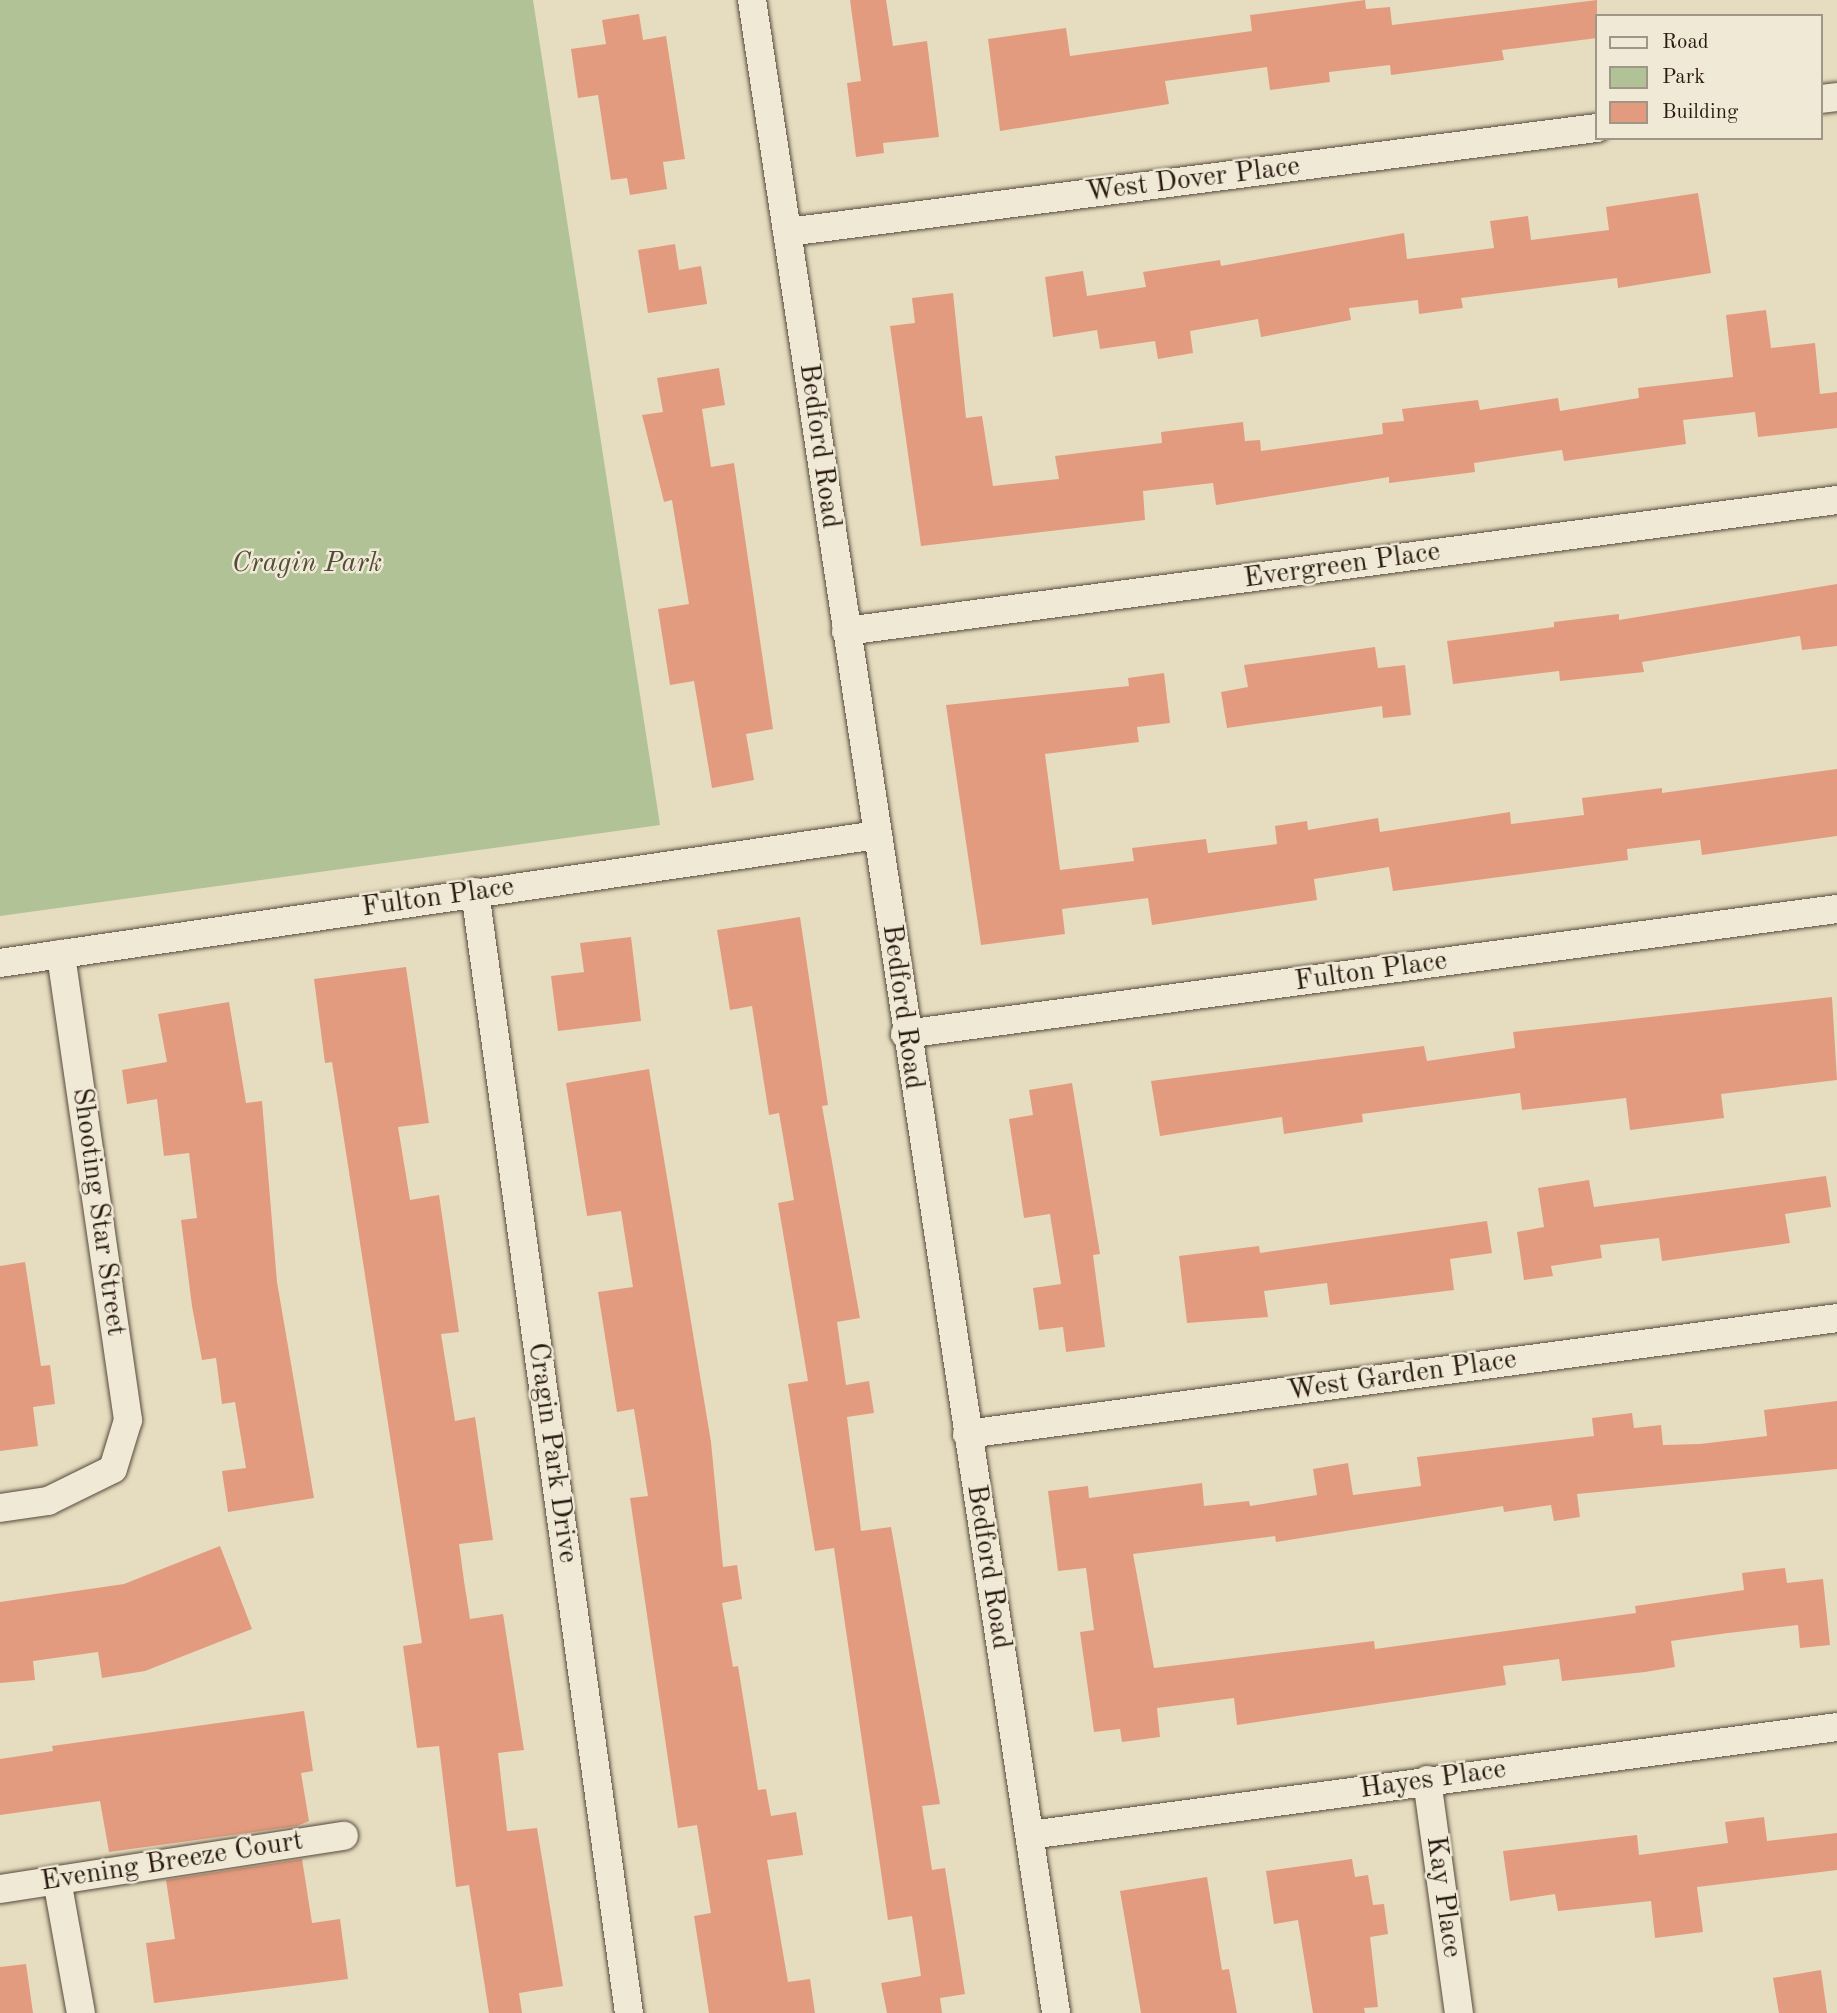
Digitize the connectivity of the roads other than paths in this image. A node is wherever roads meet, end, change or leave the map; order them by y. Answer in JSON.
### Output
{"nodes":[{"id":1,"x":752,"y":0,"type":"edge"},
{"id":2,"x":1596,"y":128,"type":"edge"},
{"id":3,"x":788,"y":232,"type":"junction"},
{"id":4,"x":1837,"y":500,"type":"edge"},
{"id":5,"x":846,"y":631,"type":"junction"},
{"id":6,"x":877,"y":835,"type":"junction"},
{"id":7,"x":475,"y":892,"type":"junction"},
{"id":8,"x":1837,"y":909,"type":"edge"},
{"id":9,"x":61,"y":954,"type":"junction"},
{"id":10,"x":0,"y":963,"type":"edge"},
{"id":11,"x":905,"y":1034,"type":"junction"},
{"id":12,"x":1837,"y":1318,"type":"edge"},
{"id":13,"x":967,"y":1434,"type":"junction"},
{"id":14,"x":0,"y":1508,"type":"edge"},
{"id":15,"x":1837,"y":1727,"type":"edge"},
{"id":16,"x":1427,"y":1780,"type":"junction"},
{"id":17,"x":1030,"y":1835,"type":"junction"},
{"id":18,"x":344,"y":1836,"type":"dead end"},
{"id":19,"x":57,"y":1880,"type":"junction"},
{"id":20,"x":0,"y":1889,"type":"edge"},
{"id":21,"x":80,"y":2013,"type":"edge"},
{"id":22,"x":629,"y":2013,"type":"edge"},
{"id":23,"x":1056,"y":2013,"type":"edge"},
{"id":24,"x":1459,"y":2013,"type":"edge"}],
"edges":[{"from":1,"to":3,"type":"street","name":"Bedford Road"},
{"from":2,"to":3,"type":"street","name":"West Dover Place"},
{"from":3,"to":5,"type":"street","name":"Bedford Road"},
{"from":4,"to":5,"type":"street","name":"Evergreen Place"},
{"from":5,"to":6,"type":"street","name":"Bedford Road"},
{"from":6,"to":7,"type":"street","name":"Fulton Place"},
{"from":6,"to":11,"type":"street","name":"Bedford Road"},
{"from":7,"to":9,"type":"street","name":"Fulton Place"},
{"from":7,"to":22,"type":"street","name":"Cragin Park Drive"},
{"from":8,"to":11,"type":"street","name":"Fulton Place"},
{"from":9,"to":10,"type":"street","name":"Fulton Place"},
{"from":9,"to":14,"type":"street","name":"Shooting Star Street"},
{"from":11,"to":13,"type":"street","name":"Bedford Road"},
{"from":12,"to":13,"type":"street","name":"West Garden Place"},
{"from":13,"to":17,"type":"street","name":"Bedford Road"},
{"from":15,"to":16,"type":"street","name":"Hayes Place"},
{"from":16,"to":17,"type":"street","name":"Hayes Place"},
{"from":16,"to":24,"type":"street","name":"Kay Place"},
{"from":17,"to":23,"type":"street","name":"Bedford Road"},
{"from":18,"to":19,"type":"street","name":"Evening Breeze Court"},
{"from":19,"to":20,"type":"street","name":"Evening Breeze Court"},
{"from":19,"to":21,"type":"street"}]}
